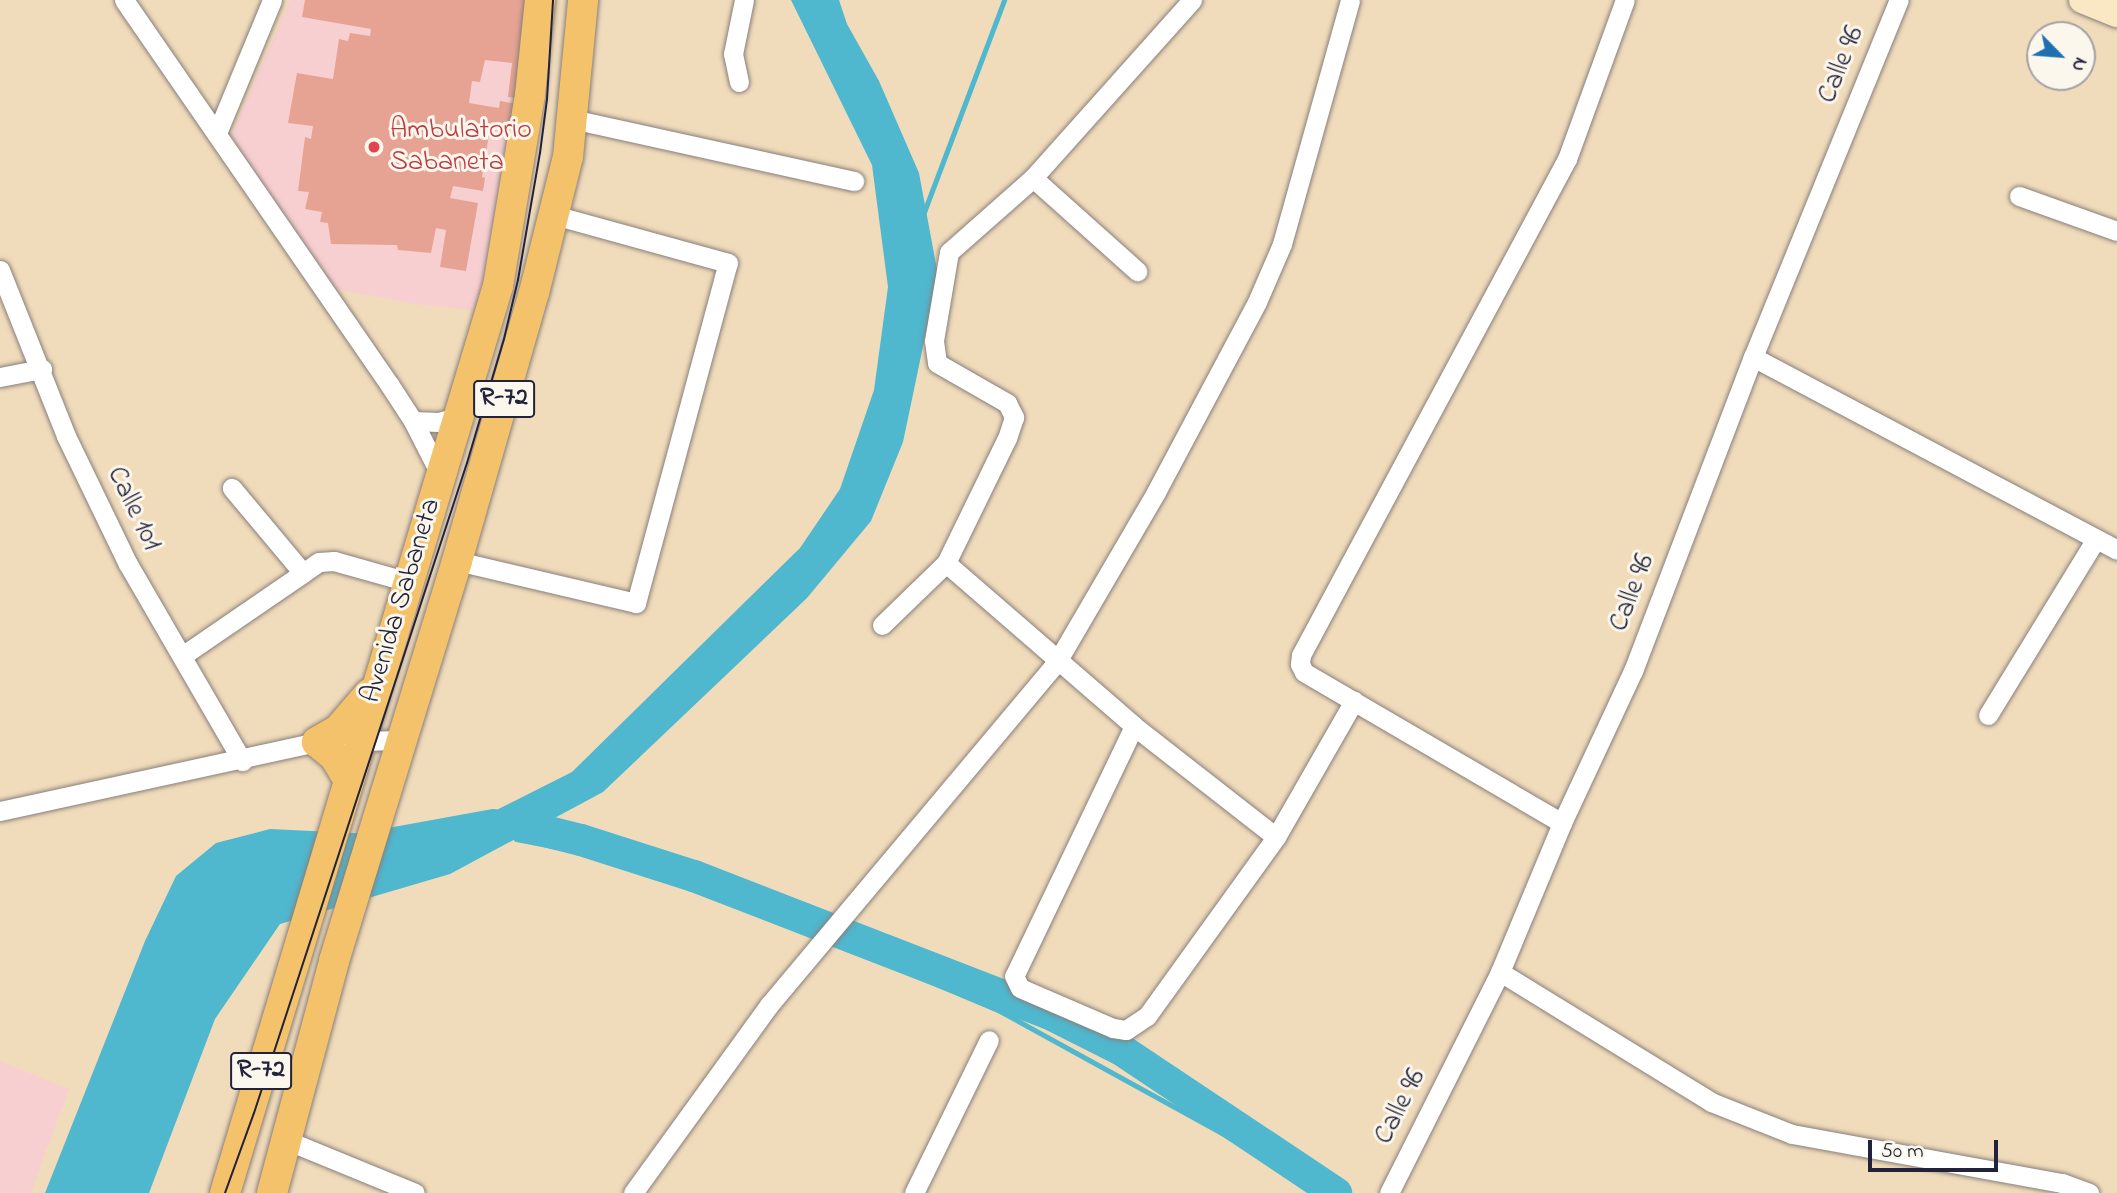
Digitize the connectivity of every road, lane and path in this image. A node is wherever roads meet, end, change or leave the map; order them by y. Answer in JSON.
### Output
{"nodes":[{"id":1,"x":124,"y":0,"type":"edge"},
{"id":2,"x":272,"y":0,"type":"edge"},
{"id":3,"x":541,"y":0,"type":"edge"},
{"id":4,"x":583,"y":0,"type":"edge"},
{"id":5,"x":744,"y":0,"type":"edge"},
{"id":6,"x":1192,"y":0,"type":"edge"},
{"id":7,"x":1350,"y":0,"type":"edge"},
{"id":8,"x":1625,"y":0,"type":"edge"},
{"id":9,"x":1899,"y":0,"type":"edge"},
{"id":10,"x":2082,"y":0,"type":"edge"},
{"id":11,"x":2117,"y":14,"type":"edge"},
{"id":12,"x":739,"y":82,"type":"dead end"},
{"id":13,"x":572,"y":119,"type":"junction"},
{"id":14,"x":217,"y":133,"type":"junction"},
{"id":15,"x":1034,"y":178,"type":"junction"},
{"id":16,"x":854,"y":181,"type":"dead end"},
{"id":17,"x":2019,"y":195,"type":"dead end"},
{"id":18,"x":554,"y":215,"type":"junction"},
{"id":19,"x":2117,"y":230,"type":"edge"},
{"id":20,"x":0,"y":270,"type":"edge"},
{"id":21,"x":1137,"y":271,"type":"dead end"},
{"id":22,"x":1753,"y":357,"type":"junction"},
{"id":23,"x":42,"y":369,"type":"junction"},
{"id":24,"x":0,"y":377,"type":"edge"},
{"id":25,"x":457,"y":417,"type":"junction"},
{"id":26,"x":413,"y":421,"type":"junction"},
{"id":27,"x":440,"y":474,"type":"junction"},
{"id":28,"x":232,"y":488,"type":"dead end"},
{"id":29,"x":2096,"y":539,"type":"junction"},
{"id":30,"x":2117,"y":550,"type":"edge"},
{"id":31,"x":457,"y":561,"type":"junction"},
{"id":32,"x":946,"y":563,"type":"junction"},
{"id":33,"x":303,"y":573,"type":"junction"},
{"id":34,"x":408,"y":582,"type":"junction"},
{"id":35,"x":882,"y":625,"type":"dead end"},
{"id":36,"x":182,"y":656,"type":"junction"},
{"id":37,"x":1058,"y":660,"type":"junction"},
{"id":38,"x":380,"y":679,"type":"junction"},
{"id":39,"x":1354,"y":701,"type":"junction"},
{"id":40,"x":1988,"y":715,"type":"dead end"},
{"id":41,"x":1134,"y":726,"type":"junction"},
{"id":42,"x":401,"y":740,"type":"junction"},
{"id":43,"x":359,"y":741,"type":"junction"},
{"id":44,"x":317,"y":742,"type":"junction"},
{"id":45,"x":242,"y":761,"type":"junction"},
{"id":46,"x":348,"y":781,"type":"junction"},
{"id":47,"x":0,"y":811,"type":"edge"},
{"id":48,"x":1562,"y":823,"type":"junction"},
{"id":49,"x":1276,"y":837,"type":"junction"},
{"id":50,"x":1500,"y":972,"type":"junction"},
{"id":51,"x":989,"y":1040,"type":"dead end"},
{"id":52,"x":286,"y":1140,"type":"junction"},
{"id":53,"x":225,"y":1193,"type":"edge"},
{"id":54,"x":272,"y":1193,"type":"edge"},
{"id":55,"x":415,"y":1193,"type":"edge"},
{"id":56,"x":633,"y":1193,"type":"edge"},
{"id":57,"x":914,"y":1193,"type":"edge"},
{"id":58,"x":1389,"y":1193,"type":"edge"},
{"id":59,"x":2089,"y":1193,"type":"edge"}],
"edges":[{"from":1,"to":14,"type":"street"},
{"from":2,"to":14,"type":"street"},
{"from":3,"to":25,"type":"main road","name":"Avenida Sabaneta","number":"R-72"},
{"from":4,"to":13,"type":"main road","name":"Avenida Sabaneta","number":"R-72"},
{"from":5,"to":12,"type":"street"},
{"from":6,"to":15,"type":"street"},
{"from":7,"to":37,"type":"street"},
{"from":8,"to":39,"type":"street"},
{"from":9,"to":22,"type":"street","name":"Calle 96"},
{"from":10,"to":11,"type":"street"},
{"from":13,"to":16,"type":"street"},
{"from":13,"to":18,"type":"main road","name":"Avenida Sabaneta","number":"R-72"},
{"from":14,"to":26,"type":"street"},
{"from":15,"to":21,"type":"street"},
{"from":15,"to":32,"type":"street"},
{"from":17,"to":19,"type":"street"},
{"from":18,"to":31,"type":"main road","name":"Avenida Sabaneta","number":"R-72"},
{"from":18,"to":31,"type":"street"},
{"from":20,"to":23,"type":"street","name":"Calle 101"},
{"from":22,"to":29,"type":"street"},
{"from":22,"to":48,"type":"street","name":"Calle 96"},
{"from":23,"to":24,"type":"street"},
{"from":23,"to":36,"type":"street","name":"Calle 101"},
{"from":25,"to":26,"type":"street"},
{"from":25,"to":27,"type":"main road","name":"Avenida Sabaneta","number":"R-72"},
{"from":26,"to":27,"type":"street"},
{"from":27,"to":34,"type":"main road","name":"Avenida Sabaneta","number":"R-72"},
{"from":28,"to":33,"type":"street"},
{"from":29,"to":30,"type":"street"},
{"from":29,"to":40,"type":"street"},
{"from":31,"to":42,"type":"main road","name":"Avenida Sabaneta","number":"R-72"},
{"from":32,"to":35,"type":"street"},
{"from":32,"to":37,"type":"street"},
{"from":33,"to":34,"type":"street"},
{"from":33,"to":36,"type":"street"},
{"from":34,"to":38,"type":"main road","name":"Avenida Sabaneta","number":"R-72"},
{"from":36,"to":45,"type":"street","name":"Calle 101"},
{"from":37,"to":41,"type":"street"},
{"from":37,"to":56,"type":"street"},
{"from":38,"to":43,"type":"main road","name":"Avenida Sabaneta","number":"R-72"},
{"from":38,"to":44,"type":"main road"},
{"from":39,"to":48,"type":"street"},
{"from":39,"to":49,"type":"street"},
{"from":41,"to":49,"type":"street"},
{"from":41,"to":49,"type":"street"},
{"from":42,"to":43,"type":"street"},
{"from":42,"to":52,"type":"main road","name":"Avenida Sabaneta","number":"R-72"},
{"from":43,"to":44,"type":"street"},
{"from":43,"to":46,"type":"main road","name":"Avenida Sabaneta","number":"R-72"},
{"from":44,"to":45,"type":"street"},
{"from":44,"to":46,"type":"main road"},
{"from":45,"to":47,"type":"street"},
{"from":46,"to":53,"type":"main road","name":"Avenida Sabaneta","number":"R-72"},
{"from":48,"to":50,"type":"street","name":"Calle 96"},
{"from":50,"to":58,"type":"street","name":"Calle 96"},
{"from":50,"to":59,"type":"street"},
{"from":51,"to":57,"type":"street"},
{"from":52,"to":54,"type":"main road","name":"Avenida Sabaneta","number":"R-72"},
{"from":52,"to":55,"type":"street"}]}
